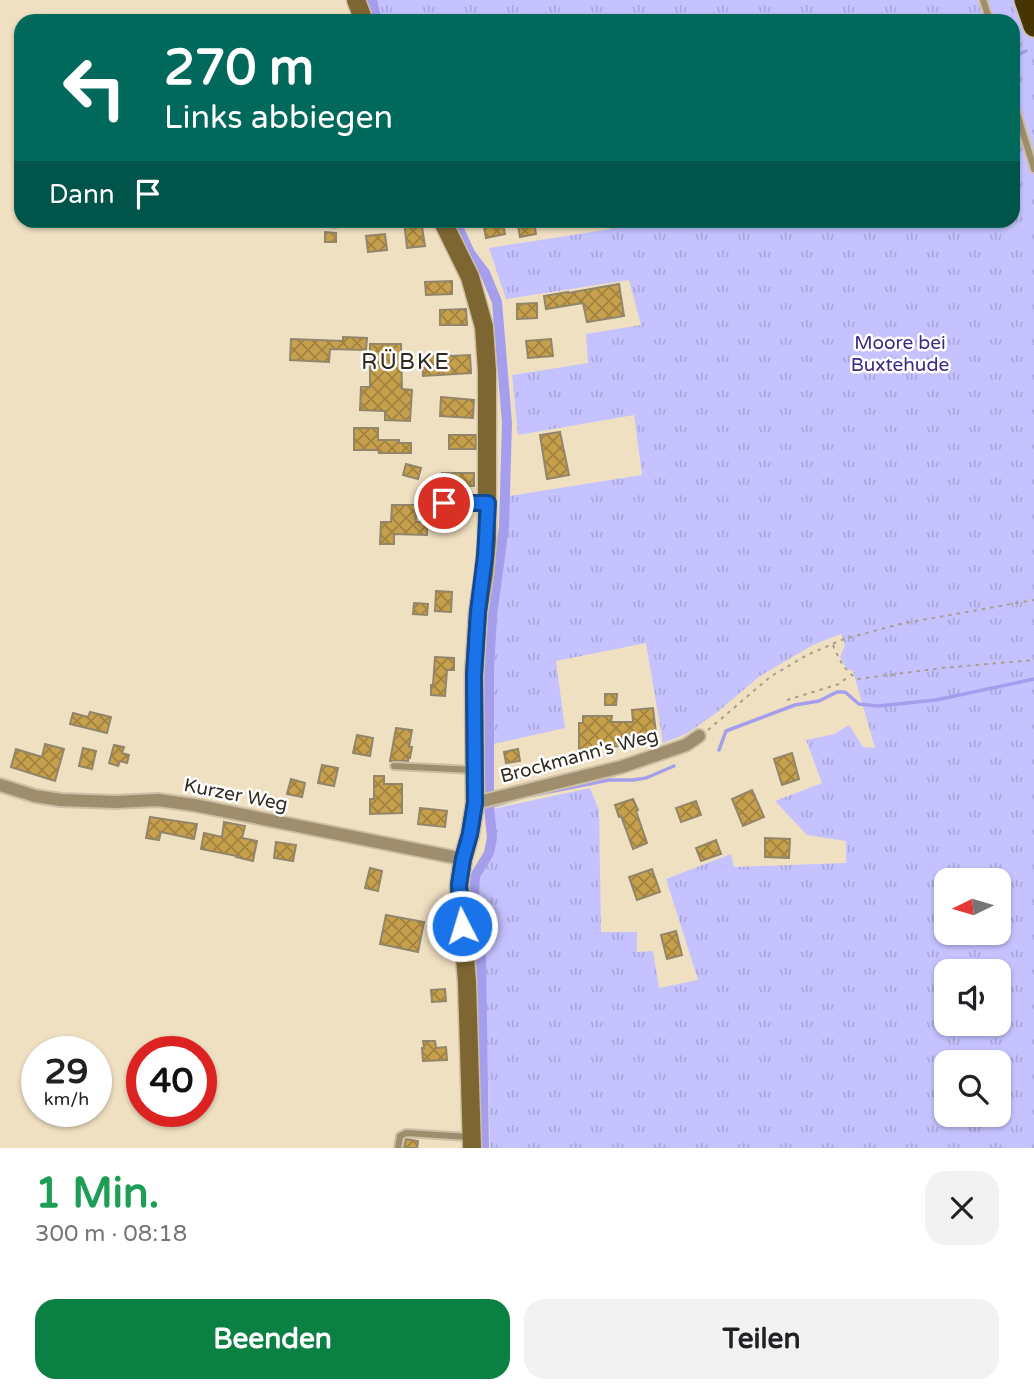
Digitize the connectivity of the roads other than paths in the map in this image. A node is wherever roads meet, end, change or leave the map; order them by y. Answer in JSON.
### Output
{"nodes":[{"id":1,"x":1026,"y":0,"type":"edge"},
{"id":2,"x":1034,"y":26,"type":"edge"},
{"id":3,"x":1020,"y":123,"type":"edge"},
{"id":4,"x":1034,"y":169,"type":"edge"},
{"id":5,"x":446,"y":228,"type":"edge"},
{"id":6,"x":423,"y":503,"type":"dead end"},
{"id":7,"x":488,"y":503,"type":"junction"},
{"id":8,"x":699,"y":737,"type":"road end"},
{"id":9,"x":394,"y":766,"type":"dead end"},
{"id":10,"x":475,"y":770,"type":"junction"},
{"id":11,"x":0,"y":785,"type":"edge"},
{"id":12,"x":484,"y":800,"type":"junction"},
{"id":13,"x":463,"y":859,"type":"junction"},
{"id":14,"x":471,"y":1142,"type":"edge"},
{"id":15,"x":398,"y":1148,"type":"edge"}],
"edges":[{"from":1,"to":2,"type":"highway"},
{"from":3,"to":4,"type":"lane"},
{"from":5,"to":7,"type":"street"},
{"from":6,"to":7,"type":"lane"},
{"from":7,"to":10,"type":"street"},
{"from":8,"to":12,"type":"street","name":"Brockmann's Weg"},
{"from":9,"to":10,"type":"lane"},
{"from":10,"to":12,"type":"street"},
{"from":11,"to":13,"type":"street","name":"Kurzer Weg"},
{"from":12,"to":13,"type":"street"},
{"from":13,"to":14,"type":"street"},
{"from":14,"to":15,"type":"lane"}]}
